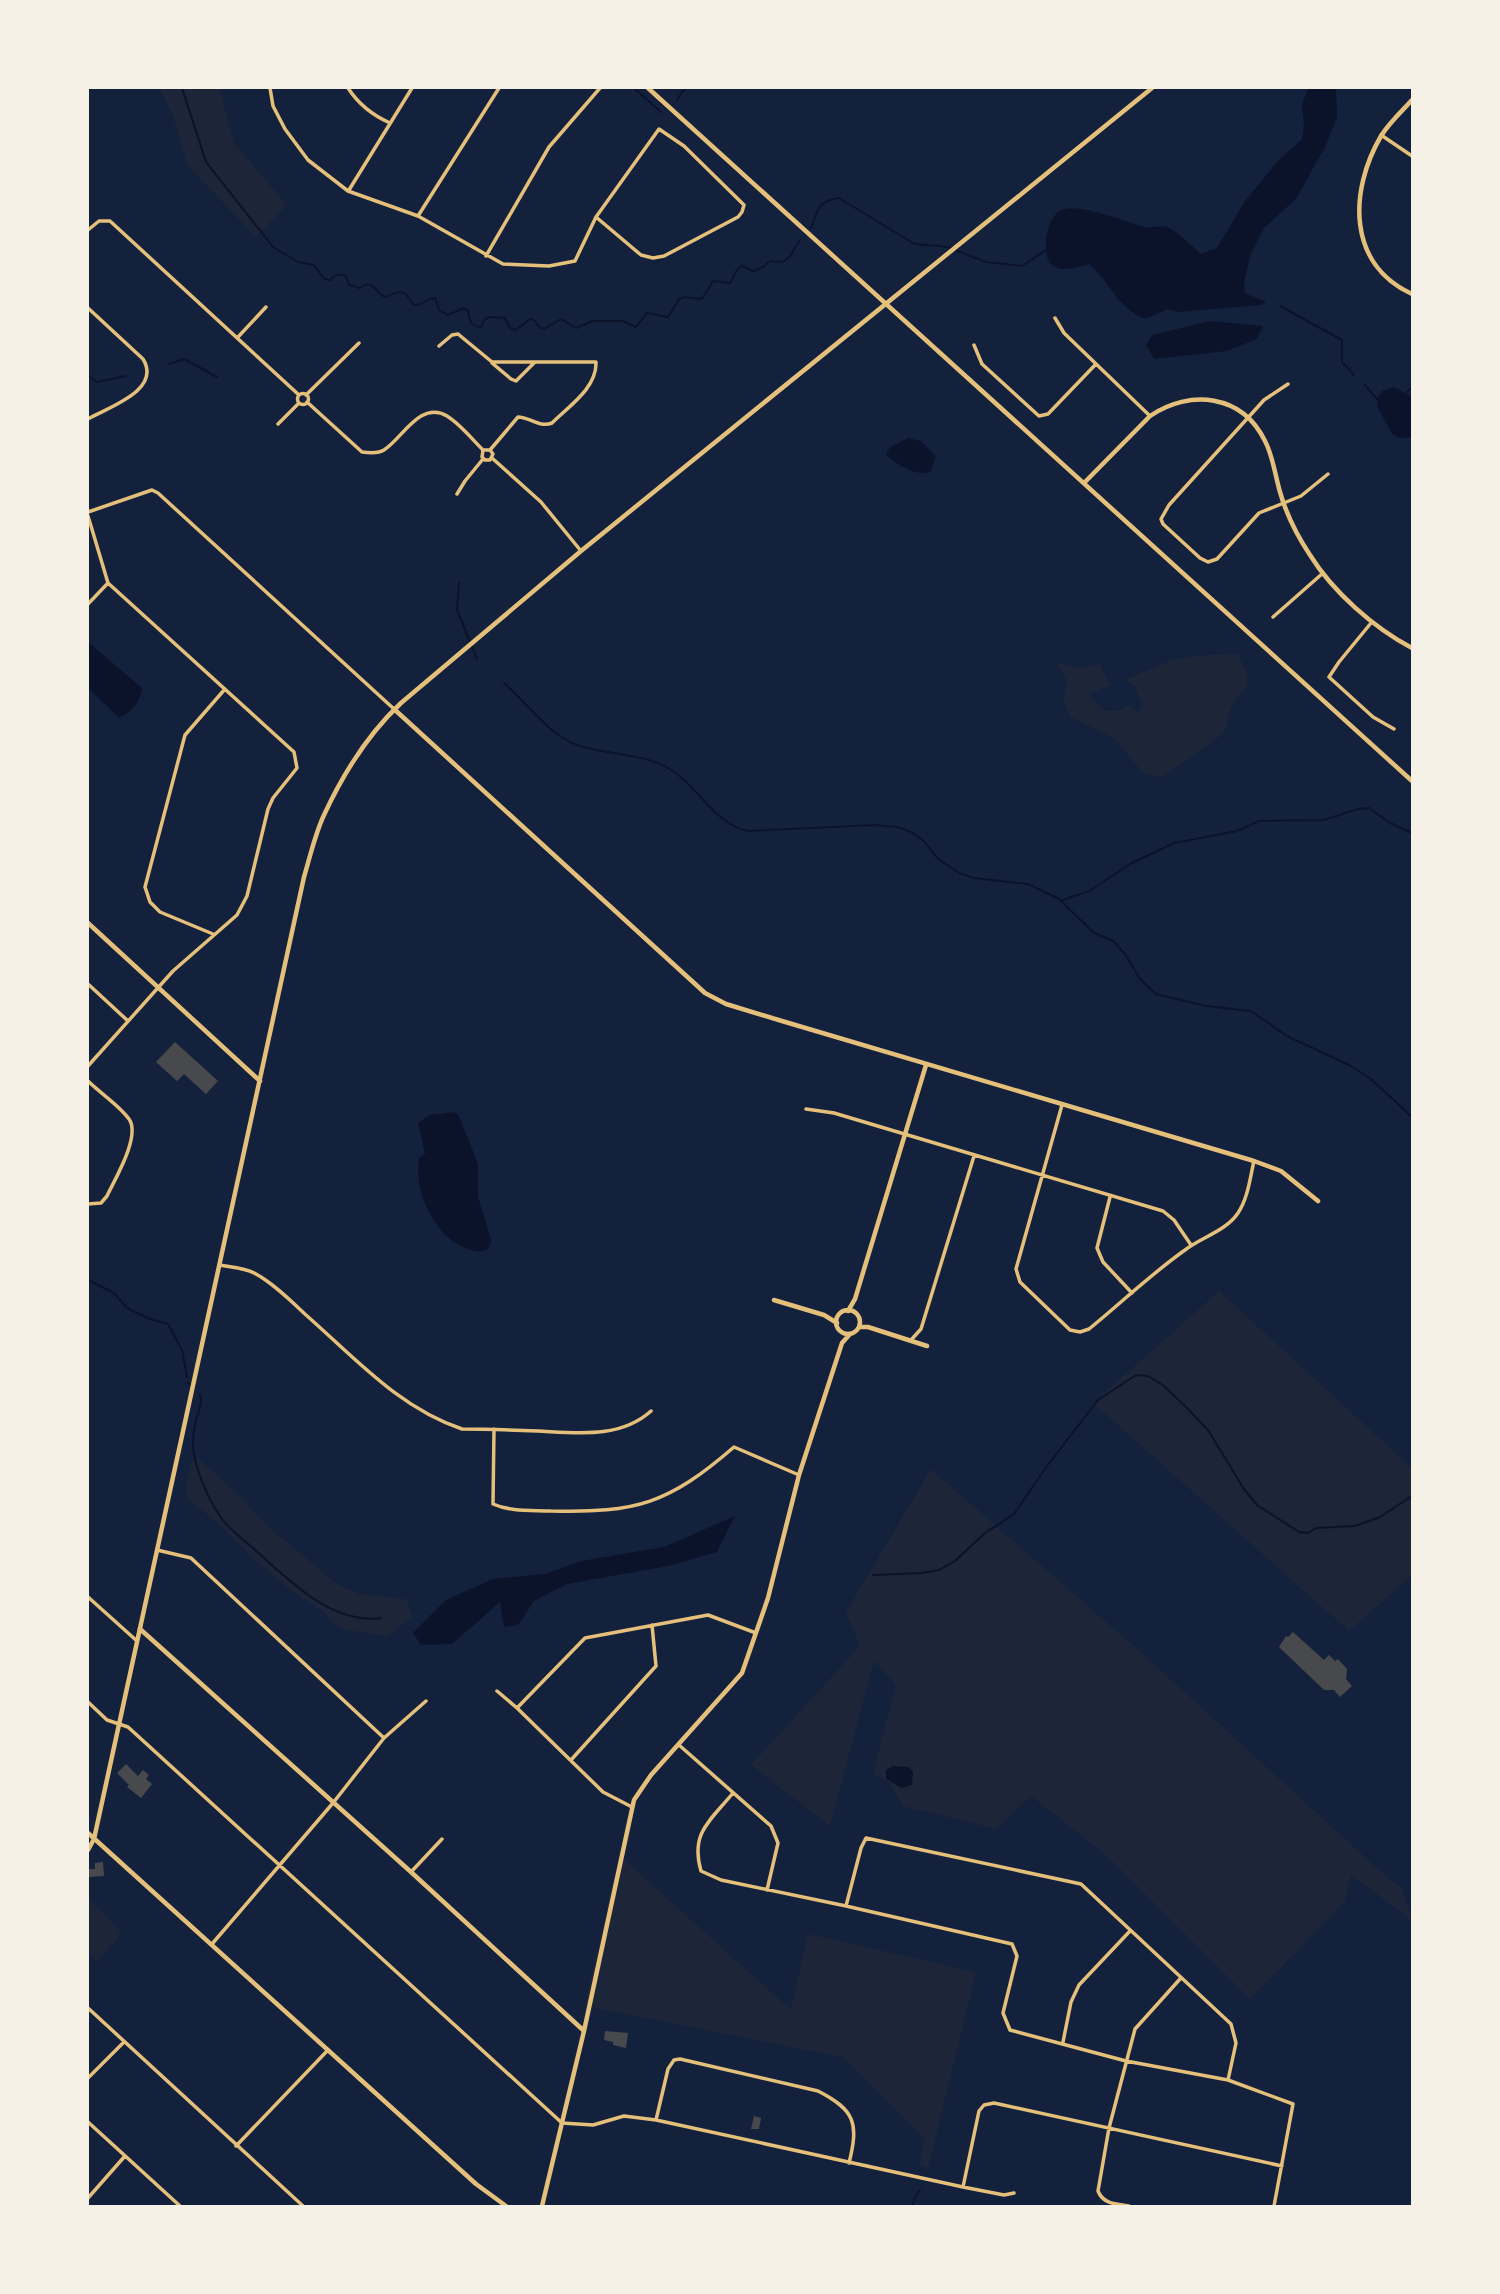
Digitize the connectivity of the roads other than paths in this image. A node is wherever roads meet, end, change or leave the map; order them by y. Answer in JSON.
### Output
{"nodes":[{"id":1,"x":270,"y":88,"type":"edge"},
{"id":2,"x":348,"y":88,"type":"edge"},
{"id":3,"x":412,"y":88,"type":"edge"},
{"id":4,"x":499,"y":88,"type":"edge"},
{"id":5,"x":600,"y":88,"type":"edge"},
{"id":6,"x":648,"y":88,"type":"edge"},
{"id":7,"x":1152,"y":88,"type":"edge"},
{"id":8,"x":1412,"y":100,"type":"edge"},
{"id":9,"x":390,"y":123,"type":"junction"},
{"id":10,"x":1381,"y":135,"type":"junction"},
{"id":11,"x":1412,"y":156,"type":"edge"},
{"id":12,"x":348,"y":191,"type":"junction"},
{"id":13,"x":418,"y":216,"type":"junction"},
{"id":14,"x":596,"y":217,"type":"junction"},
{"id":15,"x":88,"y":230,"type":"edge"},
{"id":16,"x":486,"y":256,"type":"junction"},
{"id":17,"x":1412,"y":294,"type":"edge"},
{"id":18,"x":886,"y":304,"type":"junction"},
{"id":19,"x":88,"y":307,"type":"edge"},
{"id":20,"x":266,"y":307,"type":"dead end"},
{"id":21,"x":1055,"y":318,"type":"dead end"},
{"id":22,"x":238,"y":337,"type":"junction"},
{"id":23,"x":359,"y":343,"type":"dead end"},
{"id":24,"x":974,"y":345,"type":"dead end"},
{"id":25,"x":439,"y":346,"type":"dead end"},
{"id":26,"x":492,"y":362,"type":"junction"},
{"id":27,"x":535,"y":362,"type":"junction"},
{"id":28,"x":1096,"y":364,"type":"junction"},
{"id":29,"x":1287,"y":384,"type":"dead end"},
{"id":30,"x":306,"y":394,"type":"junction"},
{"id":31,"x":299,"y":395,"type":"junction"},
{"id":32,"x":307,"y":402,"type":"junction"},
{"id":33,"x":299,"y":403,"type":"junction"},
{"id":34,"x":1150,"y":416,"type":"junction"},
{"id":35,"x":88,"y":419,"type":"edge"},
{"id":36,"x":1248,"y":419,"type":"junction"},
{"id":37,"x":278,"y":424,"type":"dead end"},
{"id":38,"x":484,"y":450,"type":"junction"},
{"id":39,"x":491,"y":450,"type":"junction"},
{"id":40,"x":492,"y":458,"type":"junction"},
{"id":41,"x":483,"y":459,"type":"junction"},
{"id":42,"x":1328,"y":474,"type":"dead end"},
{"id":43,"x":1084,"y":483,"type":"junction"},
{"id":44,"x":457,"y":494,"type":"dead end"},
{"id":45,"x":1283,"y":502,"type":"junction"},
{"id":46,"x":88,"y":514,"type":"edge"},
{"id":47,"x":581,"y":551,"type":"junction"},
{"id":48,"x":1323,"y":573,"type":"junction"},
{"id":49,"x":108,"y":583,"type":"junction"},
{"id":50,"x":88,"y":604,"type":"edge"},
{"id":51,"x":1273,"y":617,"type":"dead end"},
{"id":52,"x":1371,"y":623,"type":"junction"},
{"id":53,"x":1412,"y":648,"type":"edge"},
{"id":54,"x":226,"y":689,"type":"junction"},
{"id":55,"x":394,"y":709,"type":"junction"},
{"id":56,"x":1394,"y":729,"type":"dead end"},
{"id":57,"x":1412,"y":781,"type":"edge"},
{"id":58,"x":88,"y":923,"type":"edge"},
{"id":59,"x":214,"y":934,"type":"junction"},
{"id":60,"x":88,"y":984,"type":"edge"},
{"id":61,"x":158,"y":989,"type":"junction"},
{"id":62,"x":128,"y":1021,"type":"junction"},
{"id":63,"x":926,"y":1065,"type":"junction"},
{"id":64,"x":88,"y":1066,"type":"edge"},
{"id":65,"x":88,"y":1081,"type":"edge"},
{"id":66,"x":260,"y":1081,"type":"junction"},
{"id":67,"x":1062,"y":1105,"type":"junction"},
{"id":68,"x":806,"y":1109,"type":"dead end"},
{"id":69,"x":904,"y":1135,"type":"junction"},
{"id":70,"x":974,"y":1156,"type":"junction"},
{"id":71,"x":1254,"y":1161,"type":"junction"},
{"id":72,"x":1042,"y":1177,"type":"junction"},
{"id":73,"x":1110,"y":1197,"type":"junction"},
{"id":74,"x":1318,"y":1201,"type":"dead end"},
{"id":75,"x":88,"y":1204,"type":"edge"},
{"id":76,"x":1191,"y":1245,"type":"junction"},
{"id":77,"x":219,"y":1265,"type":"junction"},
{"id":78,"x":1132,"y":1293,"type":"junction"},
{"id":79,"x":855,"y":1299,"type":"junction"},
{"id":80,"x":774,"y":1300,"type":"dead end"},
{"id":81,"x":848,"y":1311,"type":"junction"},
{"id":82,"x":856,"y":1313,"type":"junction"},
{"id":83,"x":840,"y":1314,"type":"junction"},
{"id":84,"x":824,"y":1315,"type":"junction"},
{"id":85,"x":860,"y":1320,"type":"junction"},
{"id":86,"x":837,"y":1323,"type":"junction"},
{"id":87,"x":859,"y":1326,"type":"junction"},
{"id":88,"x":868,"y":1327,"type":"junction"},
{"id":89,"x":841,"y":1331,"type":"junction"},
{"id":90,"x":919,"y":1332,"type":"junction"},
{"id":91,"x":850,"y":1334,"type":"junction"},
{"id":92,"x":911,"y":1340,"type":"junction"},
{"id":93,"x":842,"y":1343,"type":"junction"},
{"id":94,"x":925,"y":1345,"type":"joint"},
{"id":95,"x":652,"y":1411,"type":"dead end"},
{"id":96,"x":494,"y":1429,"type":"junction"},
{"id":97,"x":799,"y":1475,"type":"junction"},
{"id":98,"x":157,"y":1550,"type":"junction"},
{"id":99,"x":88,"y":1597,"type":"edge"},
{"id":100,"x":652,"y":1625,"type":"junction"},
{"id":101,"x":139,"y":1629,"type":"junction"},
{"id":102,"x":756,"y":1633,"type":"junction"},
{"id":103,"x":137,"y":1641,"type":"junction"},
{"id":104,"x":497,"y":1691,"type":"dead end"},
{"id":105,"x":426,"y":1700,"type":"dead end"},
{"id":106,"x":88,"y":1702,"type":"edge"},
{"id":107,"x":517,"y":1708,"type":"junction"},
{"id":108,"x":119,"y":1724,"type":"junction"},
{"id":109,"x":384,"y":1738,"type":"junction"},
{"id":110,"x":679,"y":1745,"type":"junction"},
{"id":111,"x":571,"y":1760,"type":"junction"},
{"id":112,"x":733,"y":1793,"type":"junction"},
{"id":113,"x":333,"y":1803,"type":"junction"},
{"id":114,"x":632,"y":1807,"type":"junction"},
{"id":115,"x":88,"y":1833,"type":"edge"},
{"id":116,"x":94,"y":1839,"type":"junction"},
{"id":117,"x":442,"y":1839,"type":"dead end"},
{"id":118,"x":88,"y":1850,"type":"edge"},
{"id":119,"x":279,"y":1865,"type":"junction"},
{"id":120,"x":411,"y":1872,"type":"junction"},
{"id":121,"x":767,"y":1890,"type":"junction"},
{"id":122,"x":846,"y":1906,"type":"junction"},
{"id":123,"x":1130,"y":1931,"type":"junction"},
{"id":124,"x":212,"y":1944,"type":"junction"},
{"id":125,"x":1181,"y":1978,"type":"junction"},
{"id":126,"x":88,"y":2008,"type":"edge"},
{"id":127,"x":584,"y":2031,"type":"junction"},
{"id":128,"x":124,"y":2042,"type":"junction"},
{"id":129,"x":1063,"y":2042,"type":"junction"},
{"id":130,"x":328,"y":2050,"type":"junction"},
{"id":131,"x":1126,"y":2060,"type":"junction"},
{"id":132,"x":88,"y":2078,"type":"edge"},
{"id":133,"x":1228,"y":2080,"type":"junction"},
{"id":134,"x":656,"y":2120,"type":"junction"},
{"id":135,"x":88,"y":2122,"type":"edge"},
{"id":136,"x":562,"y":2123,"type":"junction"},
{"id":137,"x":1109,"y":2128,"type":"junction"},
{"id":138,"x":236,"y":2146,"type":"junction"},
{"id":139,"x":125,"y":2156,"type":"junction"},
{"id":140,"x":849,"y":2163,"type":"junction"},
{"id":141,"x":1282,"y":2166,"type":"junction"},
{"id":142,"x":963,"y":2188,"type":"junction"},
{"id":143,"x":1014,"y":2193,"type":"dead end"},
{"id":144,"x":88,"y":2197,"type":"edge"},
{"id":145,"x":180,"y":2207,"type":"edge"},
{"id":146,"x":303,"y":2207,"type":"edge"},
{"id":147,"x":506,"y":2207,"type":"edge"},
{"id":148,"x":542,"y":2207,"type":"edge"},
{"id":149,"x":1129,"y":2207,"type":"edge"},
{"id":150,"x":1274,"y":2207,"type":"edge"}],
"edges":[{"from":1,"to":12,"type":"street"},
{"from":2,"to":9,"type":"street"},
{"from":3,"to":9,"type":"street"},
{"from":4,"to":13,"type":"street"},
{"from":5,"to":16,"type":"street"},
{"from":6,"to":18,"type":"street"},
{"from":7,"to":18,"type":"street"},
{"from":8,"to":10,"type":"street"},
{"from":9,"to":12,"type":"street"},
{"from":10,"to":11,"type":"street"},
{"from":10,"to":17,"type":"street"},
{"from":12,"to":13,"type":"street"},
{"from":13,"to":16,"type":"street"},
{"from":14,"to":14,"type":"street"},
{"from":14,"to":16,"type":"street"},
{"from":15,"to":22,"type":"street"},
{"from":18,"to":43,"type":"street"},
{"from":18,"to":47,"type":"street"},
{"from":19,"to":35,"type":"street"},
{"from":20,"to":22,"type":"street"},
{"from":21,"to":28,"type":"street"},
{"from":22,"to":31,"type":"street"},
{"from":23,"to":30,"type":"street"},
{"from":24,"to":28,"type":"street"},
{"from":25,"to":26,"type":"street"},
{"from":26,"to":27,"type":"street"},
{"from":26,"to":27,"type":"street"},
{"from":27,"to":39,"type":"street"},
{"from":28,"to":34,"type":"street"},
{"from":29,"to":36,"type":"street"},
{"from":30,"to":31,"type":"street"},
{"from":30,"to":32,"type":"street"},
{"from":31,"to":33,"type":"street"},
{"from":32,"to":33,"type":"street"},
{"from":32,"to":38,"type":"street"},
{"from":33,"to":37,"type":"street"},
{"from":34,"to":36,"type":"street"},
{"from":34,"to":43,"type":"street"},
{"from":36,"to":45,"type":"street"},
{"from":36,"to":45,"type":"street"},
{"from":38,"to":39,"type":"street"},
{"from":38,"to":41,"type":"street"},
{"from":39,"to":40,"type":"street"},
{"from":40,"to":41,"type":"street"},
{"from":40,"to":47,"type":"street"},
{"from":41,"to":44,"type":"street"},
{"from":42,"to":45,"type":"street"},
{"from":43,"to":57,"type":"street"},
{"from":45,"to":48,"type":"street"},
{"from":46,"to":49,"type":"street"},
{"from":46,"to":55,"type":"street"},
{"from":47,"to":55,"type":"street"},
{"from":48,"to":51,"type":"street"},
{"from":48,"to":52,"type":"street"},
{"from":49,"to":50,"type":"street"},
{"from":49,"to":54,"type":"street"},
{"from":52,"to":53,"type":"street"},
{"from":52,"to":56,"type":"street"},
{"from":54,"to":59,"type":"street"},
{"from":54,"to":59,"type":"street"},
{"from":55,"to":63,"type":"street"},
{"from":55,"to":66,"type":"street"},
{"from":58,"to":61,"type":"street"},
{"from":59,"to":61,"type":"street"},
{"from":60,"to":62,"type":"street"},
{"from":61,"to":62,"type":"street"},
{"from":61,"to":66,"type":"street"},
{"from":62,"to":64,"type":"street"},
{"from":63,"to":67,"type":"street"},
{"from":63,"to":69,"type":"street"},
{"from":65,"to":75,"type":"street"},
{"from":66,"to":77,"type":"street"},
{"from":67,"to":71,"type":"street"},
{"from":67,"to":72,"type":"street"},
{"from":68,"to":69,"type":"street"},
{"from":69,"to":70,"type":"street"},
{"from":69,"to":79,"type":"street"},
{"from":70,"to":72,"type":"street"},
{"from":70,"to":90,"type":"street"},
{"from":71,"to":74,"type":"street"},
{"from":71,"to":76,"type":"street"},
{"from":72,"to":73,"type":"street"},
{"from":72,"to":78,"type":"street"},
{"from":73,"to":76,"type":"street"},
{"from":73,"to":78,"type":"street"},
{"from":76,"to":78,"type":"street"},
{"from":77,"to":96,"type":"street"},
{"from":77,"to":98,"type":"street"},
{"from":79,"to":81,"type":"street"},
{"from":79,"to":82,"type":"street"},
{"from":80,"to":84,"type":"street"},
{"from":81,"to":82,"type":"street"},
{"from":81,"to":83,"type":"street"},
{"from":82,"to":85,"type":"street"},
{"from":83,"to":84,"type":"street"},
{"from":83,"to":86,"type":"street"},
{"from":84,"to":86,"type":"street"},
{"from":85,"to":87,"type":"street"},
{"from":85,"to":88,"type":"street"},
{"from":86,"to":89,"type":"street"},
{"from":87,"to":88,"type":"street"},
{"from":87,"to":91,"type":"street"},
{"from":88,"to":92,"type":"street"},
{"from":89,"to":91,"type":"street"},
{"from":89,"to":93,"type":"street"},
{"from":90,"to":92,"type":"street"},
{"from":90,"to":94,"type":"street"},
{"from":91,"to":93,"type":"street"},
{"from":92,"to":94,"type":"street"},
{"from":93,"to":97,"type":"street"},
{"from":95,"to":96,"type":"street"},
{"from":96,"to":97,"type":"street"},
{"from":97,"to":102,"type":"street"},
{"from":98,"to":101,"type":"street"},
{"from":98,"to":109,"type":"street"},
{"from":99,"to":103,"type":"street"},
{"from":100,"to":102,"type":"street"},
{"from":100,"to":107,"type":"street"},
{"from":100,"to":111,"type":"street"},
{"from":101,"to":103,"type":"street"},
{"from":101,"to":113,"type":"street"},
{"from":102,"to":110,"type":"street"},
{"from":103,"to":108,"type":"street"},
{"from":104,"to":107,"type":"street"},
{"from":105,"to":109,"type":"street"},
{"from":106,"to":108,"type":"street"},
{"from":107,"to":111,"type":"street"},
{"from":108,"to":116,"type":"street"},
{"from":108,"to":119,"type":"street"},
{"from":109,"to":113,"type":"street"},
{"from":110,"to":112,"type":"street"},
{"from":110,"to":114,"type":"street"},
{"from":111,"to":114,"type":"street"},
{"from":112,"to":121,"type":"street"},
{"from":112,"to":121,"type":"street"},
{"from":113,"to":119,"type":"street"},
{"from":113,"to":120,"type":"street"},
{"from":114,"to":127,"type":"street"},
{"from":115,"to":116,"type":"street"},
{"from":116,"to":118,"type":"street"},
{"from":116,"to":124,"type":"street"},
{"from":117,"to":120,"type":"street"},
{"from":119,"to":124,"type":"street"},
{"from":119,"to":136,"type":"street"},
{"from":120,"to":127,"type":"street"},
{"from":121,"to":122,"type":"street"},
{"from":122,"to":123,"type":"street"},
{"from":122,"to":129,"type":"street"},
{"from":123,"to":125,"type":"street"},
{"from":123,"to":129,"type":"street"},
{"from":124,"to":130,"type":"street"},
{"from":125,"to":131,"type":"street"},
{"from":125,"to":133,"type":"street"},
{"from":126,"to":128,"type":"street"},
{"from":127,"to":136,"type":"street"},
{"from":128,"to":132,"type":"street"},
{"from":128,"to":138,"type":"street"},
{"from":129,"to":131,"type":"street"},
{"from":130,"to":138,"type":"street"},
{"from":130,"to":147,"type":"street"},
{"from":131,"to":133,"type":"street"},
{"from":131,"to":137,"type":"street"},
{"from":133,"to":141,"type":"street"},
{"from":134,"to":136,"type":"street"},
{"from":134,"to":140,"type":"street"},
{"from":134,"to":140,"type":"street"},
{"from":135,"to":139,"type":"street"},
{"from":136,"to":148,"type":"street"},
{"from":137,"to":141,"type":"street"},
{"from":137,"to":142,"type":"street"},
{"from":137,"to":149,"type":"street"},
{"from":138,"to":146,"type":"street"},
{"from":139,"to":144,"type":"street"},
{"from":139,"to":145,"type":"street"},
{"from":140,"to":142,"type":"street"},
{"from":141,"to":150,"type":"street"},
{"from":142,"to":143,"type":"street"}]}
